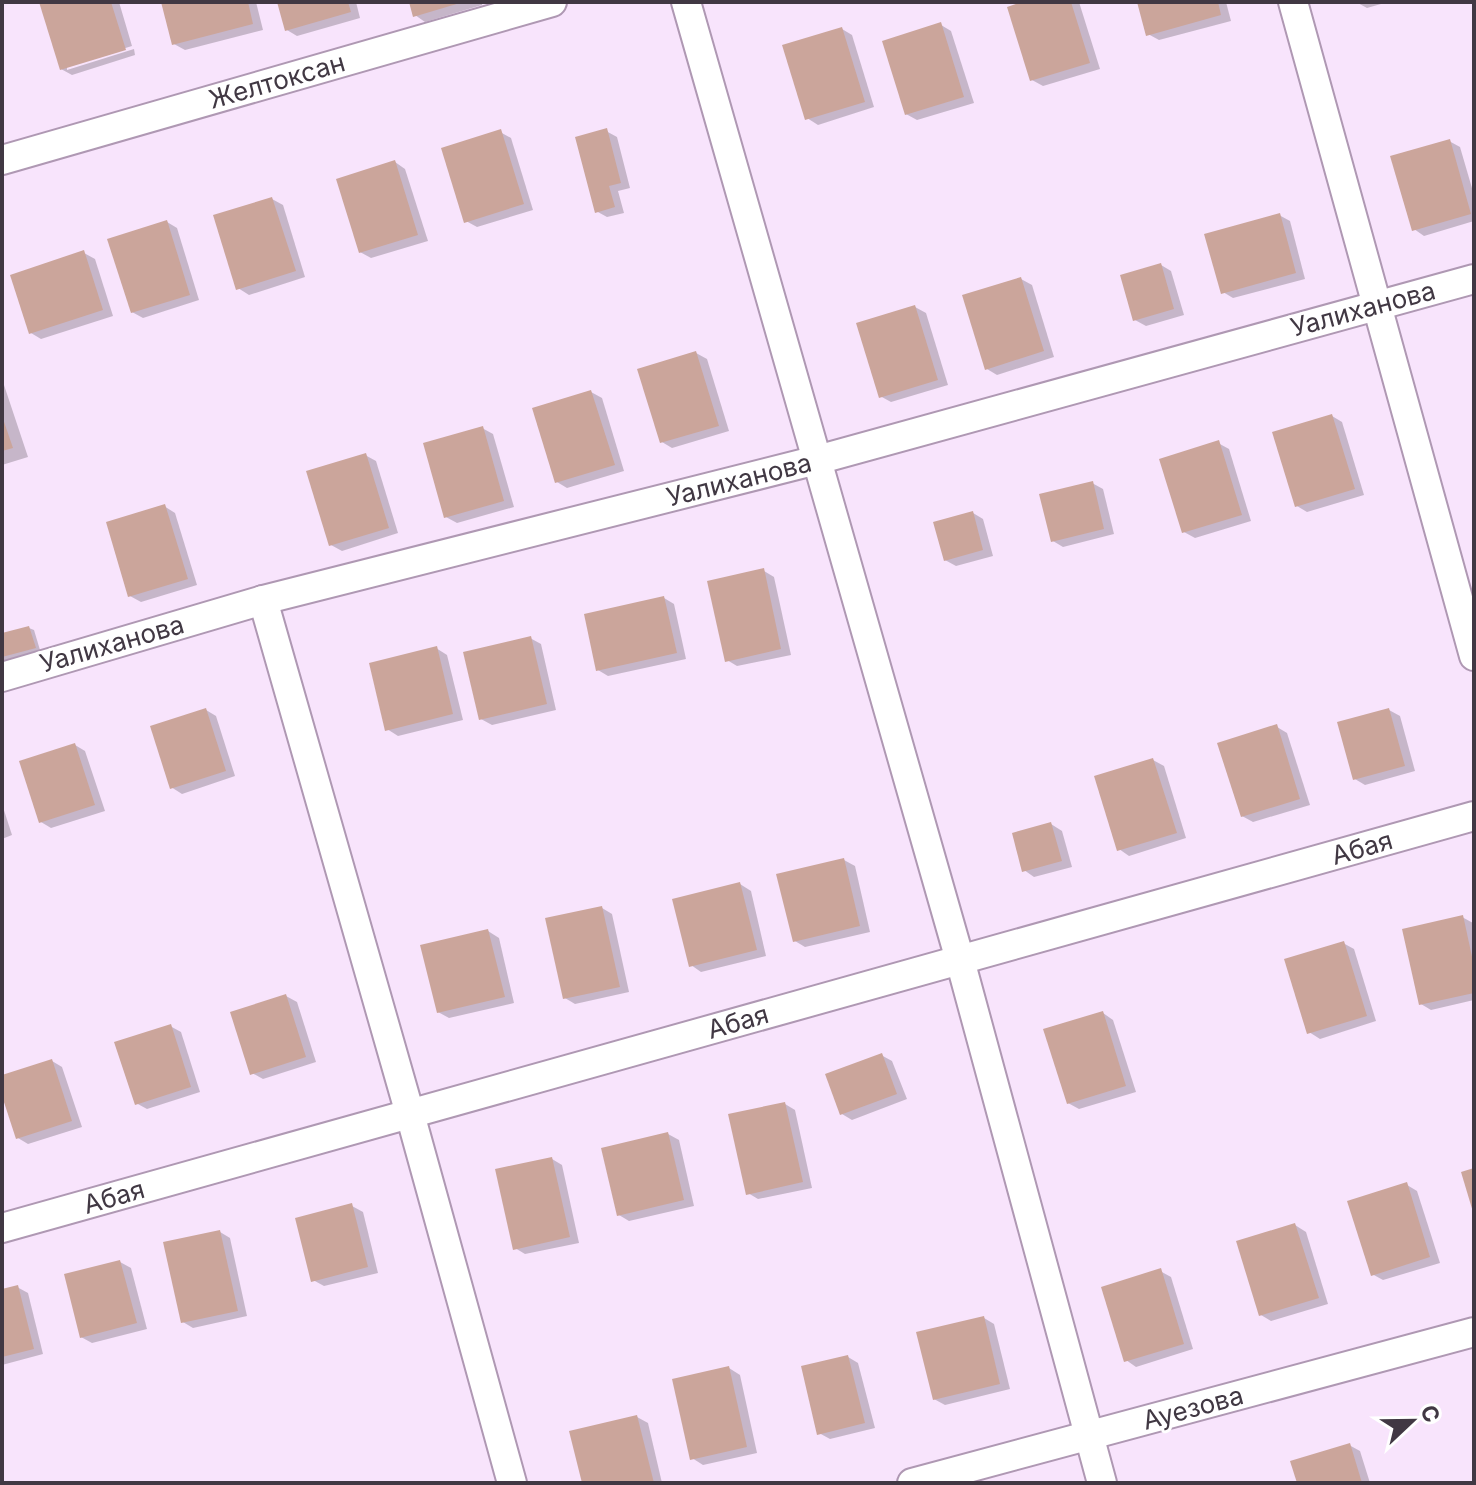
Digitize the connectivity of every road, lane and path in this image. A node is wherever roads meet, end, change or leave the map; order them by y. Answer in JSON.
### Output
{"nodes":[{"id":1,"x":552,"y":2,"type":"edge"},
{"id":2,"x":686,"y":2,"type":"edge"},
{"id":3,"x":1293,"y":2,"type":"edge"},
{"id":4,"x":2,"y":160,"type":"edge"},
{"id":5,"x":1474,"y":279,"type":"edge"},
{"id":6,"x":1376,"y":304,"type":"junction"},
{"id":7,"x":817,"y":460,"type":"junction"},
{"id":8,"x":263,"y":600,"type":"junction"},
{"id":9,"x":1474,"y":656,"type":"edge"},
{"id":10,"x":2,"y":677,"type":"edge"},
{"id":11,"x":1474,"y":816,"type":"edge"},
{"id":12,"x":960,"y":960,"type":"junction"},
{"id":13,"x":410,"y":1114,"type":"junction"},
{"id":14,"x":2,"y":1228,"type":"edge"},
{"id":15,"x":1474,"y":1332,"type":"edge"},
{"id":16,"x":1089,"y":1435,"type":"junction"},
{"id":17,"x":512,"y":1483,"type":"edge"},
{"id":18,"x":912,"y":1483,"type":"edge"},
{"id":19,"x":1102,"y":1483,"type":"edge"}],
"edges":[{"from":1,"to":4,"type":"street","name":"Желтоксан"},
{"from":2,"to":7,"type":"street"},
{"from":3,"to":6,"type":"street"},
{"from":5,"to":6,"type":"street","name":"Уалиханова"},
{"from":6,"to":7,"type":"street","name":"Уалиханова"},
{"from":6,"to":9,"type":"street"},
{"from":7,"to":8,"type":"street","name":"Уалиханова"},
{"from":7,"to":12,"type":"street"},
{"from":8,"to":10,"type":"street","name":"Уалиханова"},
{"from":8,"to":13,"type":"street"},
{"from":11,"to":12,"type":"street","name":"Абая"},
{"from":12,"to":13,"type":"street","name":"Абая"},
{"from":12,"to":16,"type":"street"},
{"from":13,"to":14,"type":"street","name":"Абая"},
{"from":13,"to":17,"type":"street"},
{"from":15,"to":16,"type":"street","name":"Ауезова"},
{"from":16,"to":18,"type":"street","name":"Ауезова"},
{"from":16,"to":19,"type":"street"}]}
